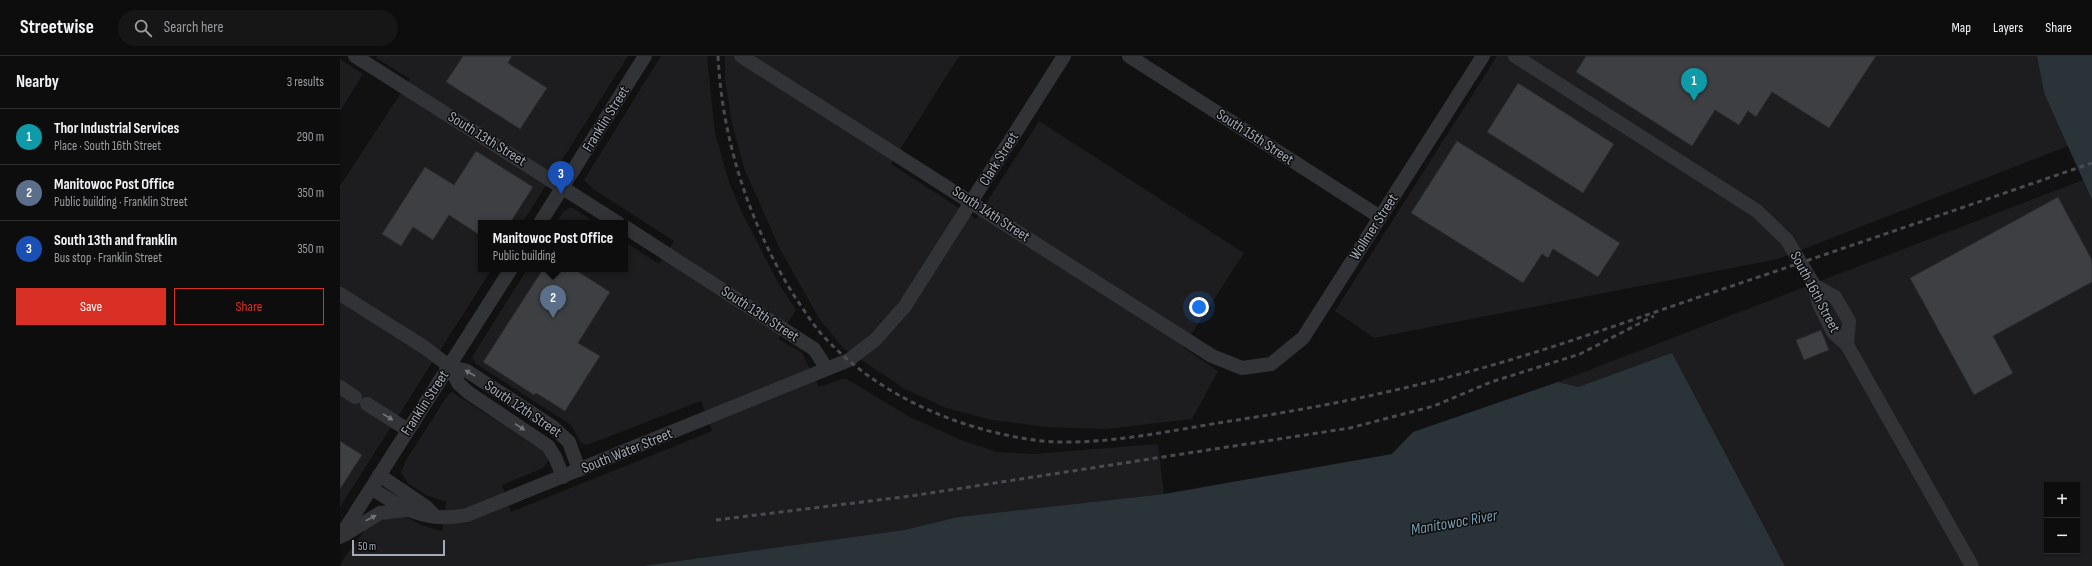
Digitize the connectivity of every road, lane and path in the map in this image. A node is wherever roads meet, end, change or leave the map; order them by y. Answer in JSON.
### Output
{"nodes":[{"id":1,"x":355,"y":56,"type":"edge"},
{"id":2,"x":645,"y":56,"type":"edge"},
{"id":3,"x":741,"y":56,"type":"edge"},
{"id":4,"x":1064,"y":56,"type":"edge"},
{"id":5,"x":1130,"y":56,"type":"edge"},
{"id":6,"x":1483,"y":56,"type":"edge"},
{"id":7,"x":1515,"y":56,"type":"edge"},
{"id":8,"x":563,"y":188,"type":"junction"},
{"id":9,"x":972,"y":201,"type":"junction"},
{"id":10,"x":1380,"y":217,"type":"junction"},
{"id":11,"x":542,"y":220,"type":"edge"},
{"id":12,"x":613,"y":220,"type":"edge"},
{"id":13,"x":628,"y":229,"type":"edge"},
{"id":14,"x":509,"y":272,"type":"edge"},
{"id":15,"x":1814,"y":285,"type":"junction"},
{"id":16,"x":340,"y":294,"type":"edge"},
{"id":17,"x":876,"y":339,"type":"joint"},
{"id":18,"x":1847,"y":345,"type":"junction"},
{"id":19,"x":449,"y":366,"type":"junction"},
{"id":20,"x":1242,"y":368,"type":"joint"},
{"id":21,"x":827,"y":369,"type":"junction"},
{"id":22,"x":340,"y":388,"type":"edge"},
{"id":23,"x":355,"y":396,"type":"dead end"},
{"id":24,"x":514,"y":401,"type":"junction"},
{"id":25,"x":367,"y":404,"type":"dead end"},
{"id":26,"x":504,"y":417,"type":"junction"},
{"id":27,"x":408,"y":430,"type":"junction"},
{"id":28,"x":579,"y":470,"type":"junction"},
{"id":29,"x":380,"y":474,"type":"junction"},
{"id":30,"x":563,"y":477,"type":"junction"},
{"id":31,"x":371,"y":488,"type":"junction"},
{"id":32,"x":407,"y":510,"type":"junction"},
{"id":33,"x":435,"y":516,"type":"junction"},
{"id":34,"x":340,"y":537,"type":"edge"},
{"id":35,"x":1972,"y":566,"type":"edge"}],
"edges":[{"from":1,"to":8,"type":"street","name":"South 13th Street"},
{"from":2,"to":8,"type":"street","name":"Franklin Street"},
{"from":3,"to":9,"type":"street","name":"South 14th Street"},
{"from":4,"to":9,"type":"street","name":"Clark Street"},
{"from":5,"to":10,"type":"street","name":"South 15th Street"},
{"from":6,"to":10,"type":"street","name":"Wollmer Street"},
{"from":7,"to":15,"type":"street","name":"South 16th Street"},
{"from":8,"to":11,"type":"street","name":"Franklin Street"},
{"from":8,"to":12,"type":"street","name":"South 13th Street"},
{"from":9,"to":17,"type":"street","name":"Clark Street"},
{"from":9,"to":20,"type":"street","name":"South 14th Street"},
{"from":10,"to":20,"type":"street","name":"Wollmer Street"},
{"from":13,"to":21,"type":"street","name":"South 13th Street"},
{"from":14,"to":19,"type":"street","name":"Franklin Street"},
{"from":15,"to":18,"type":"street","name":"South 16th Street"},
{"from":15,"to":18,"type":"street"},
{"from":16,"to":19,"type":"street","name":"South 12th Street"},
{"from":17,"to":21,"type":"street","name":"South Water Street"},
{"from":18,"to":35,"type":"street","name":"South 16th Street"},
{"from":24,"to":19,"type":"street","name":"South 12th Street","one_way":true},
{"from":19,"to":26,"type":"street","name":"South 12th Street"},
{"from":19,"to":27,"type":"street","name":"Franklin Street"},
{"from":21,"to":28,"type":"street","name":"South Water Street"},
{"from":22,"to":23,"type":"street"},
{"from":24,"to":26,"type":"street"},
{"from":24,"to":28,"type":"street","name":"South 12th Street"},
{"from":25,"to":27,"type":"street","one_way":true},
{"from":26,"to":30,"type":"street","name":"South 12th Street","one_way":true},
{"from":27,"to":29,"type":"street","name":"Franklin Street"},
{"from":28,"to":30,"type":"street","name":"South Water Street"},
{"from":29,"to":31,"type":"street","name":"Franklin Street"},
{"from":29,"to":33,"type":"street"},
{"from":30,"to":33,"type":"street","name":"South Water Street"},
{"from":31,"to":32,"type":"street"},
{"from":31,"to":34,"type":"street","name":"Franklin Street"},
{"from":32,"to":33,"type":"street","name":"South Water Street"},
{"from":34,"to":32,"type":"street","one_way":true}]}
